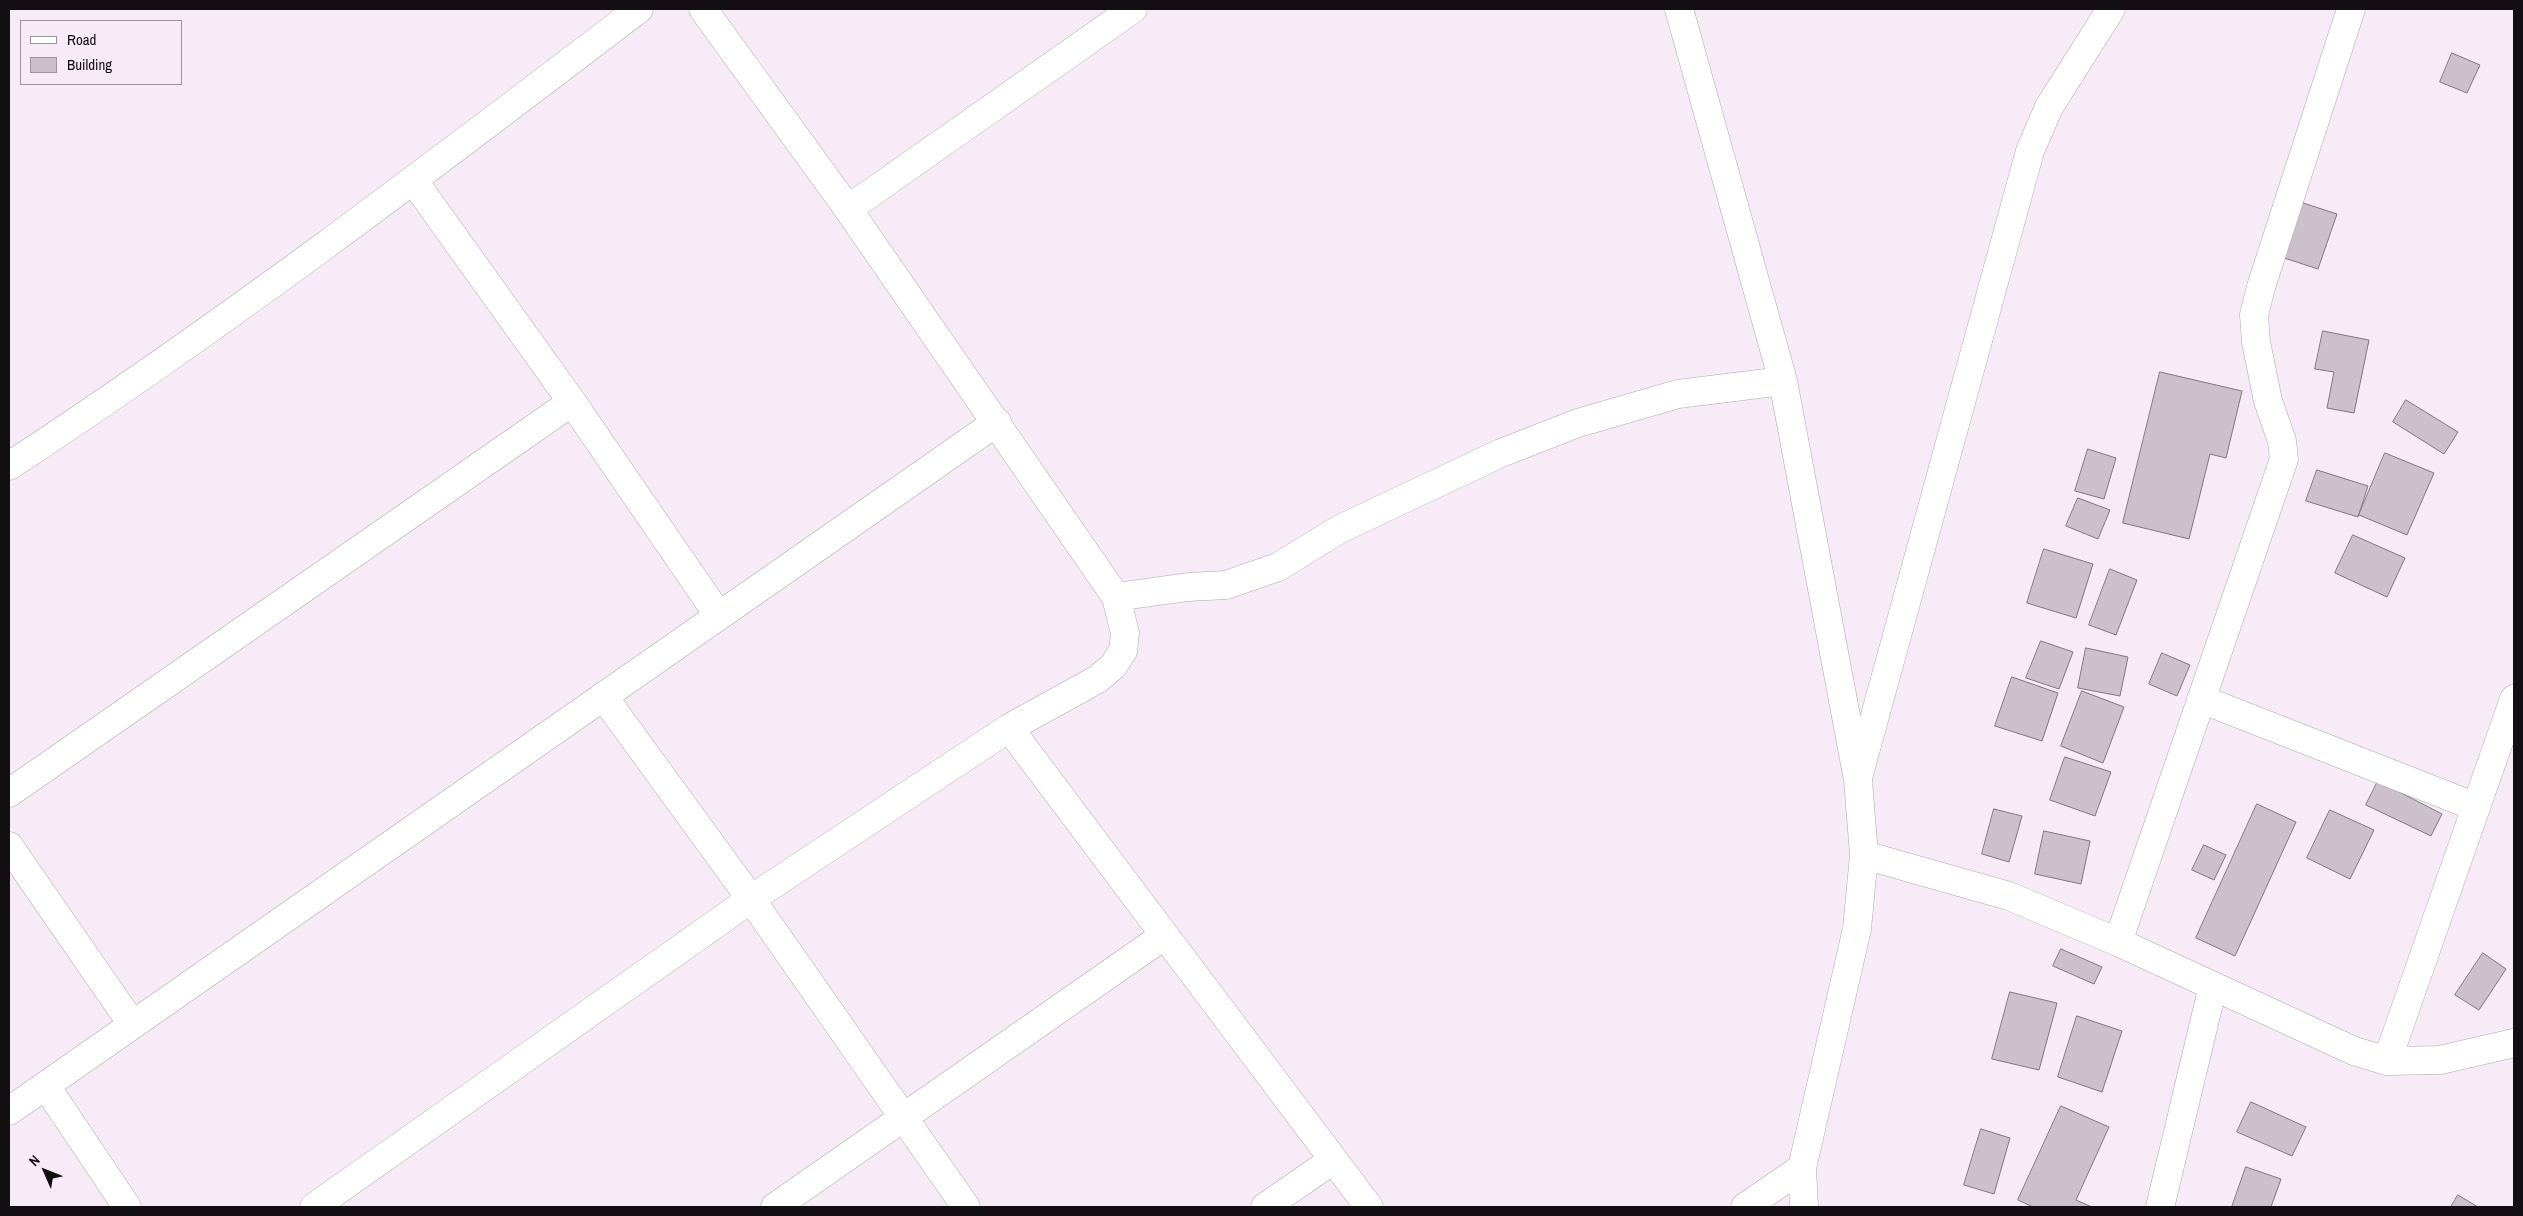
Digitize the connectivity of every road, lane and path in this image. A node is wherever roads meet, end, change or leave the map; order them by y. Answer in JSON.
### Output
{"nodes":[{"id":1,"x":640,"y":9,"type":"edge"},
{"id":2,"x":703,"y":9,"type":"edge"},
{"id":3,"x":1133,"y":9,"type":"edge"},
{"id":4,"x":1680,"y":9,"type":"edge"},
{"id":5,"x":2111,"y":9,"type":"edge"},
{"id":6,"x":2350,"y":9,"type":"edge"},
{"id":7,"x":413,"y":180,"type":"junction"},
{"id":8,"x":848,"y":209,"type":"junction"},
{"id":9,"x":1783,"y":381,"type":"junction"},
{"id":10,"x":572,"y":402,"type":"junction"},
{"id":11,"x":997,"y":422,"type":"junction"},
{"id":12,"x":9,"y":466,"type":"edge"},
{"id":13,"x":1116,"y":597,"type":"junction"},
{"id":14,"x":719,"y":616,"type":"junction"},
{"id":15,"x":603,"y":696,"type":"junction"},
{"id":16,"x":2514,"y":699,"type":"edge"},
{"id":17,"x":2201,"y":700,"type":"junction"},
{"id":18,"x":1009,"y":728,"type":"junction"},
{"id":19,"x":1858,"y":780,"type":"junction"},
{"id":20,"x":9,"y":794,"type":"edge"},
{"id":21,"x":2476,"y":808,"type":"junction"},
{"id":22,"x":9,"y":846,"type":"edge"},
{"id":23,"x":1864,"y":855,"type":"junction"},
{"id":24,"x":751,"y":898,"type":"junction"},
{"id":25,"x":1165,"y":935,"type":"junction"},
{"id":26,"x":2118,"y":942,"type":"junction"},
{"id":27,"x":2213,"y":986,"type":"junction"},
{"id":28,"x":132,"y":1024,"type":"junction"},
{"id":29,"x":2514,"y":1043,"type":"edge"},
{"id":30,"x":2387,"y":1061,"type":"junction"},
{"id":31,"x":46,"y":1086,"type":"junction"},
{"id":32,"x":9,"y":1111,"type":"edge"},
{"id":33,"x":904,"y":1117,"type":"junction"},
{"id":34,"x":1333,"y":1160,"type":"junction"},
{"id":35,"x":1802,"y":1168,"type":"junction"},
{"id":36,"x":127,"y":1207,"type":"edge"},
{"id":37,"x":314,"y":1207,"type":"edge"},
{"id":38,"x":775,"y":1207,"type":"edge"},
{"id":39,"x":966,"y":1207,"type":"edge"},
{"id":40,"x":1265,"y":1207,"type":"edge"},
{"id":41,"x":1369,"y":1207,"type":"edge"},
{"id":42,"x":1745,"y":1207,"type":"edge"},
{"id":43,"x":1804,"y":1207,"type":"edge"},
{"id":44,"x":2160,"y":1207,"type":"edge"}],
"edges":[{"from":1,"to":7,"type":"street"},
{"from":2,"to":8,"type":"street"},
{"from":3,"to":8,"type":"street"},
{"from":4,"to":9,"type":"street"},
{"from":5,"to":19,"type":"street"},
{"from":6,"to":17,"type":"street"},
{"from":7,"to":10,"type":"street"},
{"from":7,"to":12,"type":"street"},
{"from":8,"to":11,"type":"street"},
{"from":9,"to":13,"type":"street"},
{"from":9,"to":19,"type":"street"},
{"from":10,"to":14,"type":"street"},
{"from":10,"to":20,"type":"street"},
{"from":11,"to":13,"type":"street"},
{"from":11,"to":14,"type":"street"},
{"from":13,"to":18,"type":"street"},
{"from":14,"to":15,"type":"street"},
{"from":15,"to":24,"type":"street"},
{"from":15,"to":28,"type":"street"},
{"from":16,"to":21,"type":"street"},
{"from":17,"to":21,"type":"street"},
{"from":17,"to":26,"type":"street"},
{"from":18,"to":24,"type":"street"},
{"from":18,"to":25,"type":"street"},
{"from":19,"to":23,"type":"street"},
{"from":21,"to":30,"type":"street"},
{"from":22,"to":28,"type":"street"},
{"from":23,"to":26,"type":"street"},
{"from":23,"to":35,"type":"street"},
{"from":24,"to":33,"type":"street"},
{"from":24,"to":37,"type":"street"},
{"from":25,"to":33,"type":"street"},
{"from":25,"to":34,"type":"street"},
{"from":26,"to":27,"type":"street"},
{"from":27,"to":30,"type":"street"},
{"from":27,"to":44,"type":"street"},
{"from":28,"to":31,"type":"street"},
{"from":29,"to":30,"type":"street"},
{"from":31,"to":32,"type":"street"},
{"from":31,"to":36,"type":"street"},
{"from":33,"to":38,"type":"street"},
{"from":33,"to":39,"type":"street"},
{"from":34,"to":40,"type":"street"},
{"from":34,"to":41,"type":"street"},
{"from":35,"to":42,"type":"street"},
{"from":35,"to":43,"type":"street"}]}
